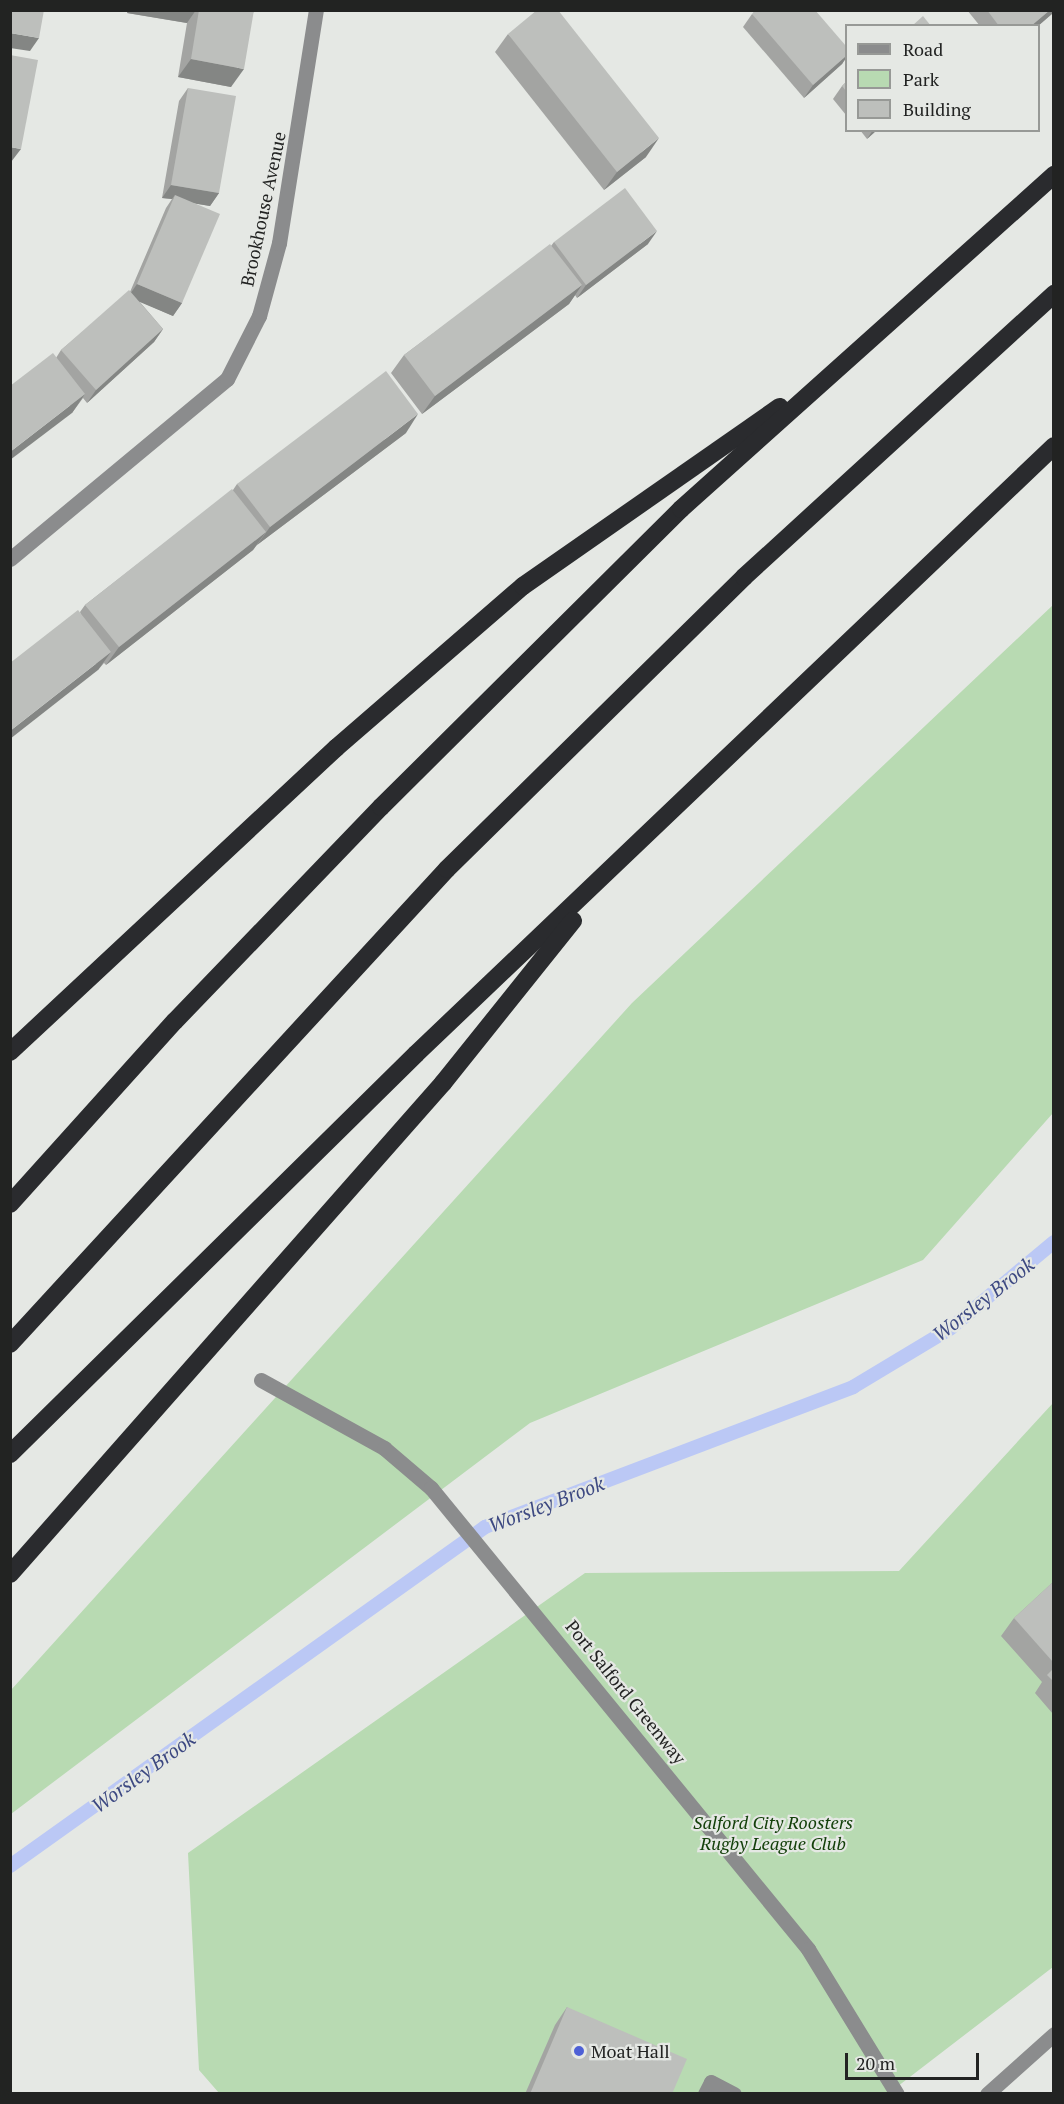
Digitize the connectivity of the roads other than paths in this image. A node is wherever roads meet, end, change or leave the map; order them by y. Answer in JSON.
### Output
{"nodes":[{"id":1,"x":316,"y":10,"type":"edge"},
{"id":2,"x":1053,"y":175,"type":"edge"},
{"id":3,"x":1053,"y":294,"type":"edge"},
{"id":4,"x":833,"y":371,"type":"junction"},
{"id":5,"x":1053,"y":446,"type":"edge"},
{"id":6,"x":10,"y":560,"type":"edge"},
{"id":7,"x":614,"y":870,"type":"junction"},
{"id":8,"x":10,"y":1052,"type":"edge"},
{"id":9,"x":10,"y":1204,"type":"edge"},
{"id":10,"x":10,"y":1344,"type":"edge"},
{"id":11,"x":261,"y":1380,"type":"dead end"},
{"id":12,"x":10,"y":1454,"type":"edge"},
{"id":13,"x":10,"y":1574,"type":"edge"},
{"id":14,"x":1053,"y":2034,"type":"edge"},
{"id":15,"x":705,"y":2094,"type":"edge"},
{"id":16,"x":734,"y":2094,"type":"edge"},
{"id":17,"x":897,"y":2094,"type":"edge"},
{"id":18,"x":987,"y":2094,"type":"edge"}],
"edges":[{"from":1,"to":6,"type":"street","name":"Brookhouse Avenue"},
{"from":2,"to":4,"type":"highway"},
{"from":3,"to":10,"type":"highway"},
{"from":4,"to":8,"type":"highway"},
{"from":4,"to":9,"type":"highway"},
{"from":5,"to":7,"type":"highway"},
{"from":7,"to":12,"type":"highway"},
{"from":7,"to":13,"type":"highway"},
{"from":11,"to":17,"type":"street","name":"Port Salford Greenway"},
{"from":14,"to":18,"type":"street"},
{"from":15,"to":16,"type":"street"}]}
